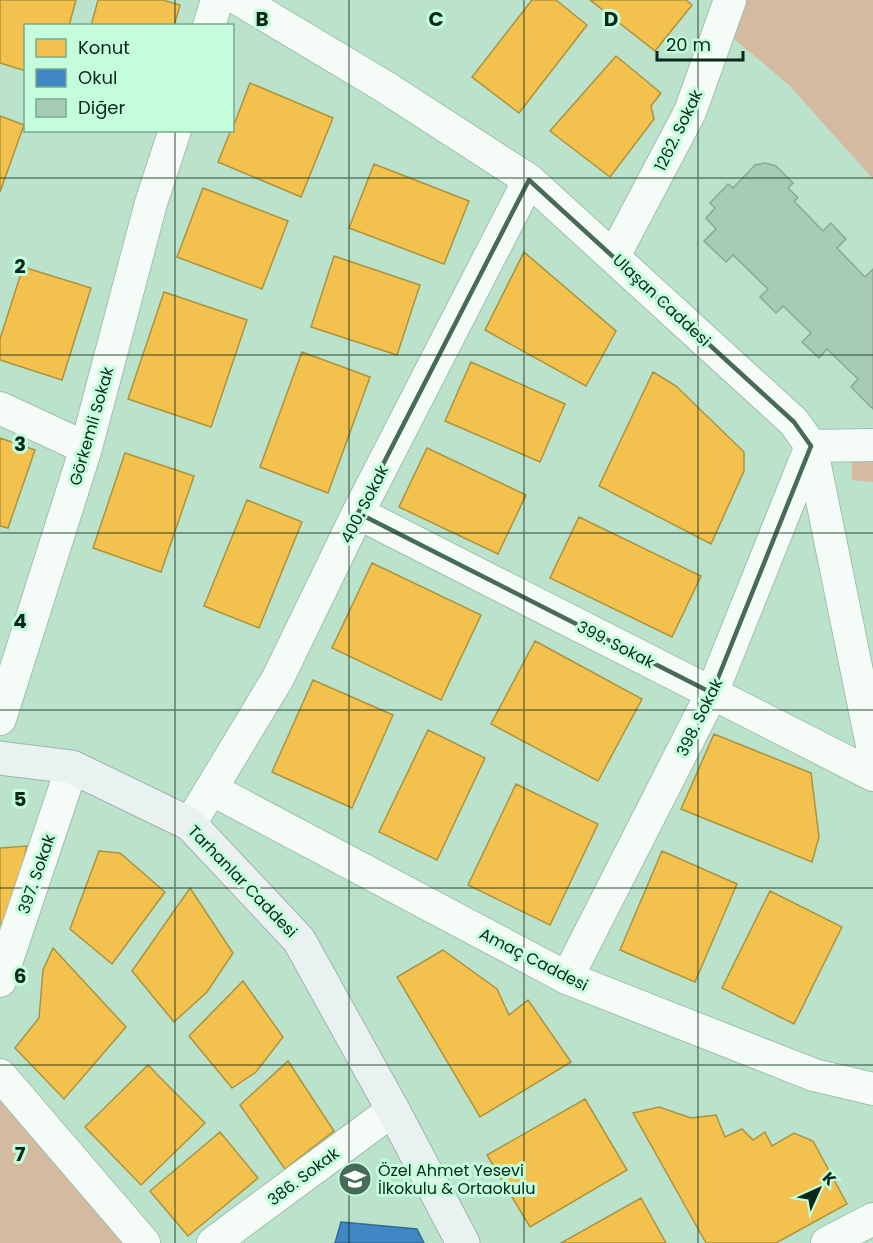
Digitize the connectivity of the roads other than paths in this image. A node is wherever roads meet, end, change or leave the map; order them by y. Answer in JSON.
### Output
{"nodes":[{"id":1,"x":217,"y":0,"type":"edge"},
{"id":2,"x":240,"y":0,"type":"edge"},
{"id":3,"x":730,"y":0,"type":"edge"},
{"id":4,"x":210,"y":24,"type":"edge"},
{"id":5,"x":174,"y":132,"type":"edge"},
{"id":6,"x":529,"y":180,"type":"junction"},
{"id":7,"x":614,"y":256,"type":"junction"},
{"id":8,"x":0,"y":408,"type":"edge"},
{"id":9,"x":873,"y":445,"type":"edge"},
{"id":10,"x":811,"y":446,"type":"junction"},
{"id":11,"x":86,"y":448,"type":"junction"},
{"id":12,"x":358,"y":513,"type":"junction"},
{"id":13,"x":712,"y":693,"type":"junction"},
{"id":14,"x":0,"y":719,"type":"edge"},
{"id":15,"x":873,"y":750,"type":"edge"},
{"id":16,"x":0,"y":758,"type":"edge"},
{"id":17,"x":72,"y":767,"type":"junction"},
{"id":18,"x":873,"y":775,"type":"edge"},
{"id":19,"x":211,"y":789,"type":"junction"},
{"id":20,"x":190,"y":824,"type":"junction"},
{"id":21,"x":567,"y":978,"type":"junction"},
{"id":22,"x":0,"y":981,"type":"edge"},
{"id":23,"x":0,"y":1075,"type":"edge"},
{"id":24,"x":873,"y":1089,"type":"edge"},
{"id":25,"x":393,"y":1110,"type":"junction"},
{"id":26,"x":873,"y":1220,"type":"edge"},
{"id":27,"x":144,"y":1243,"type":"edge"},
{"id":28,"x":213,"y":1243,"type":"edge"},
{"id":29,"x":463,"y":1243,"type":"edge"},
{"id":30,"x":827,"y":1243,"type":"edge"}],
"edges":[{"from":1,"to":4,"type":"street"},
{"from":2,"to":6,"type":"street","name":"Ulaşan Caddesi"},
{"from":3,"to":7,"type":"street","name":"1262. Sokak"},
{"from":5,"to":11,"type":"street","name":"Görkemli Sokak"},
{"from":6,"to":7,"type":"street","name":"Ulaşan Caddesi"},
{"from":6,"to":12,"type":"street","name":"400. Sokak"},
{"from":7,"to":10,"type":"street","name":"Ulaşan Caddesi"},
{"from":8,"to":11,"type":"street"},
{"from":9,"to":10,"type":"street"},
{"from":10,"to":13,"type":"street","name":"398. Sokak"},
{"from":10,"to":15,"type":"street","name":"Ulaşan Caddesi"},
{"from":11,"to":14,"type":"street","name":"Görkemli Sokak"},
{"from":12,"to":13,"type":"street","name":"399. Sokak"},
{"from":12,"to":19,"type":"street","name":"400. Sokak"},
{"from":13,"to":18,"type":"street","name":"399. Sokak"},
{"from":13,"to":21,"type":"street","name":"398. Sokak"},
{"from":16,"to":17,"type":"main road","name":"Tarhanlar Caddesi"},
{"from":17,"to":20,"type":"main road","name":"Tarhanlar Caddesi"},
{"from":17,"to":22,"type":"street","name":"397. Sokak"},
{"from":19,"to":20,"type":"street","name":"400. Sokak"},
{"from":19,"to":21,"type":"street","name":"Amaç Caddesi"},
{"from":20,"to":25,"type":"main road","name":"Tarhanlar Caddesi"},
{"from":21,"to":24,"type":"street","name":"Amaç Caddesi"},
{"from":23,"to":27,"type":"street"},
{"from":25,"to":28,"type":"street","name":"386. Sokak"},
{"from":25,"to":29,"type":"main road","name":"Tarhanlar Caddesi"},
{"from":26,"to":30,"type":"street"}]}
